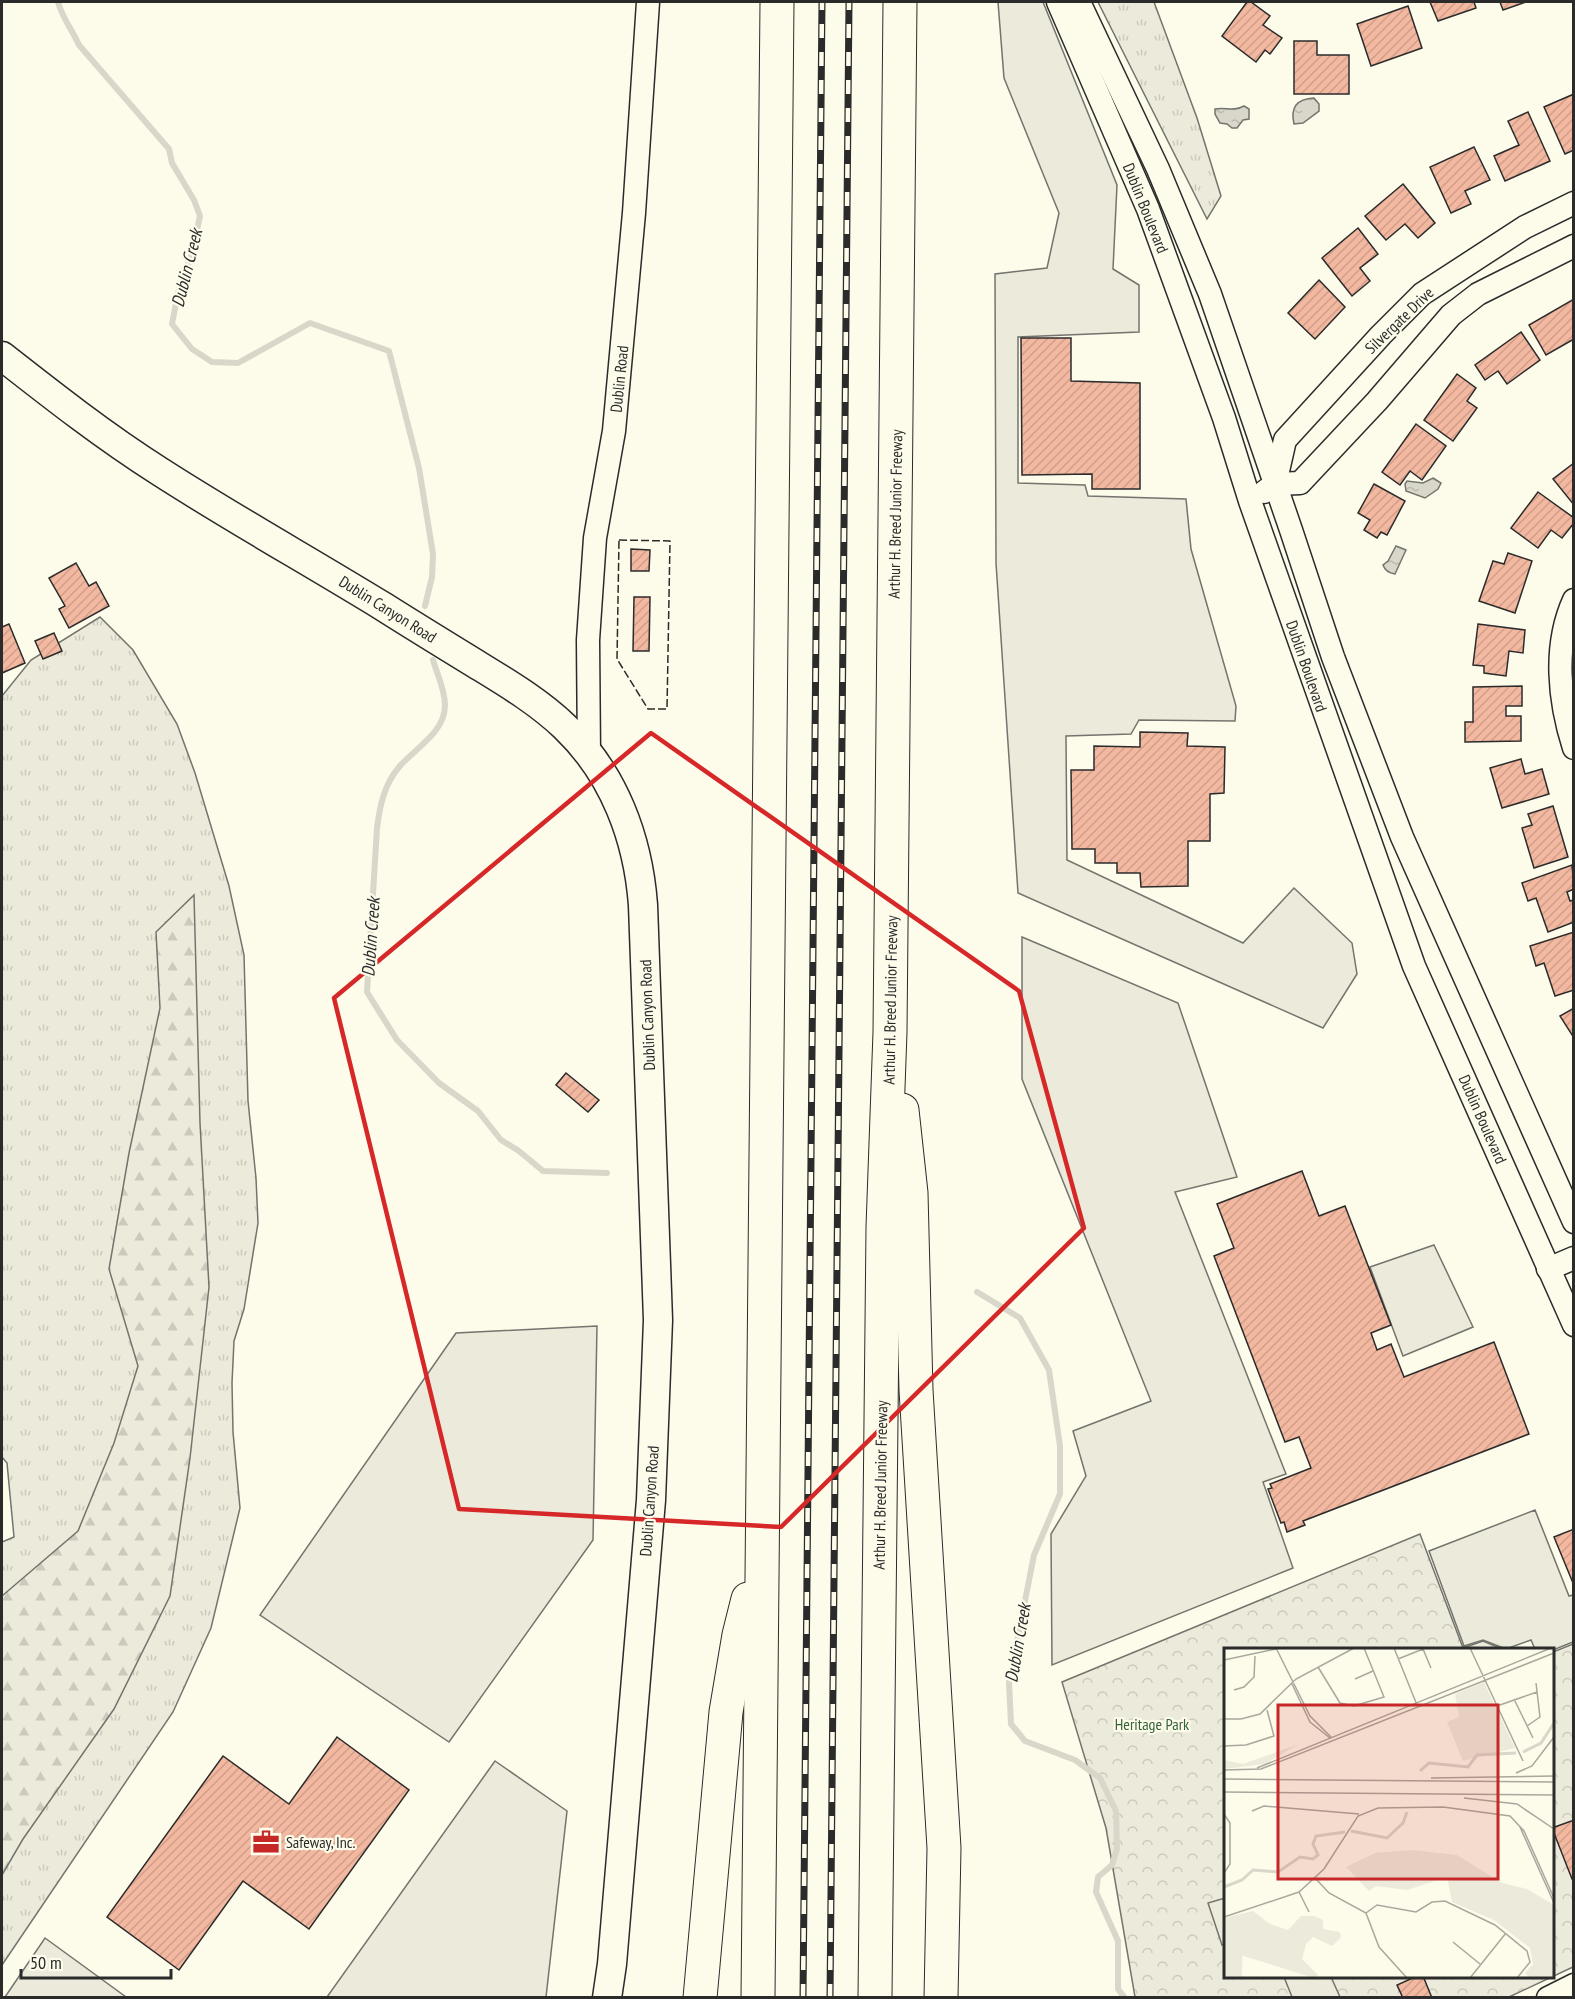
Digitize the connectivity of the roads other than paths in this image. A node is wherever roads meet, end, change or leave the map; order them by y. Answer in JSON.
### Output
{"nodes":[{"id":1,"x":648,"y":2,"type":"edge"},
{"id":2,"x":777,"y":2,"type":"edge"},
{"id":3,"x":900,"y":2,"type":"edge"},
{"id":4,"x":1058,"y":2,"type":"edge"},
{"id":5,"x":1079,"y":2,"type":"edge"},
{"id":6,"x":1574,"y":203,"type":"edge"},
{"id":7,"x":1574,"y":246,"type":"edge"},
{"id":8,"x":2,"y":356,"type":"edge"},
{"id":9,"x":1275,"y":484,"type":"junction"},
{"id":10,"x":1250,"y":501,"type":"junction"},
{"id":11,"x":1574,"y":600,"type":"edge"},
{"id":12,"x":1574,"y":747,"type":"edge"},
{"id":13,"x":589,"y":756,"type":"junction"},
{"id":14,"x":890,"y":1032,"type":"junction"},
{"id":15,"x":1574,"y":1222,"type":"edge"},
{"id":16,"x":1574,"y":1258,"type":"edge"},
{"id":17,"x":1548,"y":1269,"type":"junction"},
{"id":18,"x":1574,"y":1325,"type":"edge"},
{"id":19,"x":762,"y":1554,"type":"junction"},
{"id":20,"x":607,"y":1998,"type":"edge"},
{"id":21,"x":700,"y":1998,"type":"edge"},
{"id":22,"x":758,"y":1998,"type":"edge"},
{"id":23,"x":875,"y":1998,"type":"edge"},
{"id":24,"x":941,"y":1998,"type":"edge"}],
"edges":[{"from":1,"to":13,"type":"street","name":"Dublin Road"},
{"from":2,"to":19,"type":"highway"},
{"from":3,"to":14,"type":"highway","name":"Arthur H. Breed Junior Freeway"},
{"from":4,"to":10,"type":"street","name":"Dublin Boulevard"},
{"from":5,"to":9,"type":"street","name":"Dublin Boulevard"},
{"from":6,"to":9,"type":"street","name":"Silvergate Drive"},
{"from":7,"to":9,"type":"street","name":"Silvergate Drive"},
{"from":8,"to":13,"type":"main road","name":"Dublin Canyon Road"},
{"from":9,"to":10,"type":"street","name":"Silvergate Drive"},
{"from":9,"to":15,"type":"street","name":"Dublin Boulevard"},
{"from":10,"to":17,"type":"street","name":"Dublin Boulevard"},
{"from":11,"to":12,"type":"street"},
{"from":13,"to":20,"type":"main road","name":"Dublin Canyon Road"},
{"from":14,"to":23,"type":"highway","name":"Arthur H. Breed Junior Freeway"},
{"from":14,"to":24,"type":"highway"},
{"from":16,"to":17,"type":"street"},
{"from":17,"to":18,"type":"street","name":"Dublin Boulevard"},
{"from":19,"to":21,"type":"highway"},
{"from":19,"to":22,"type":"highway"}]}
